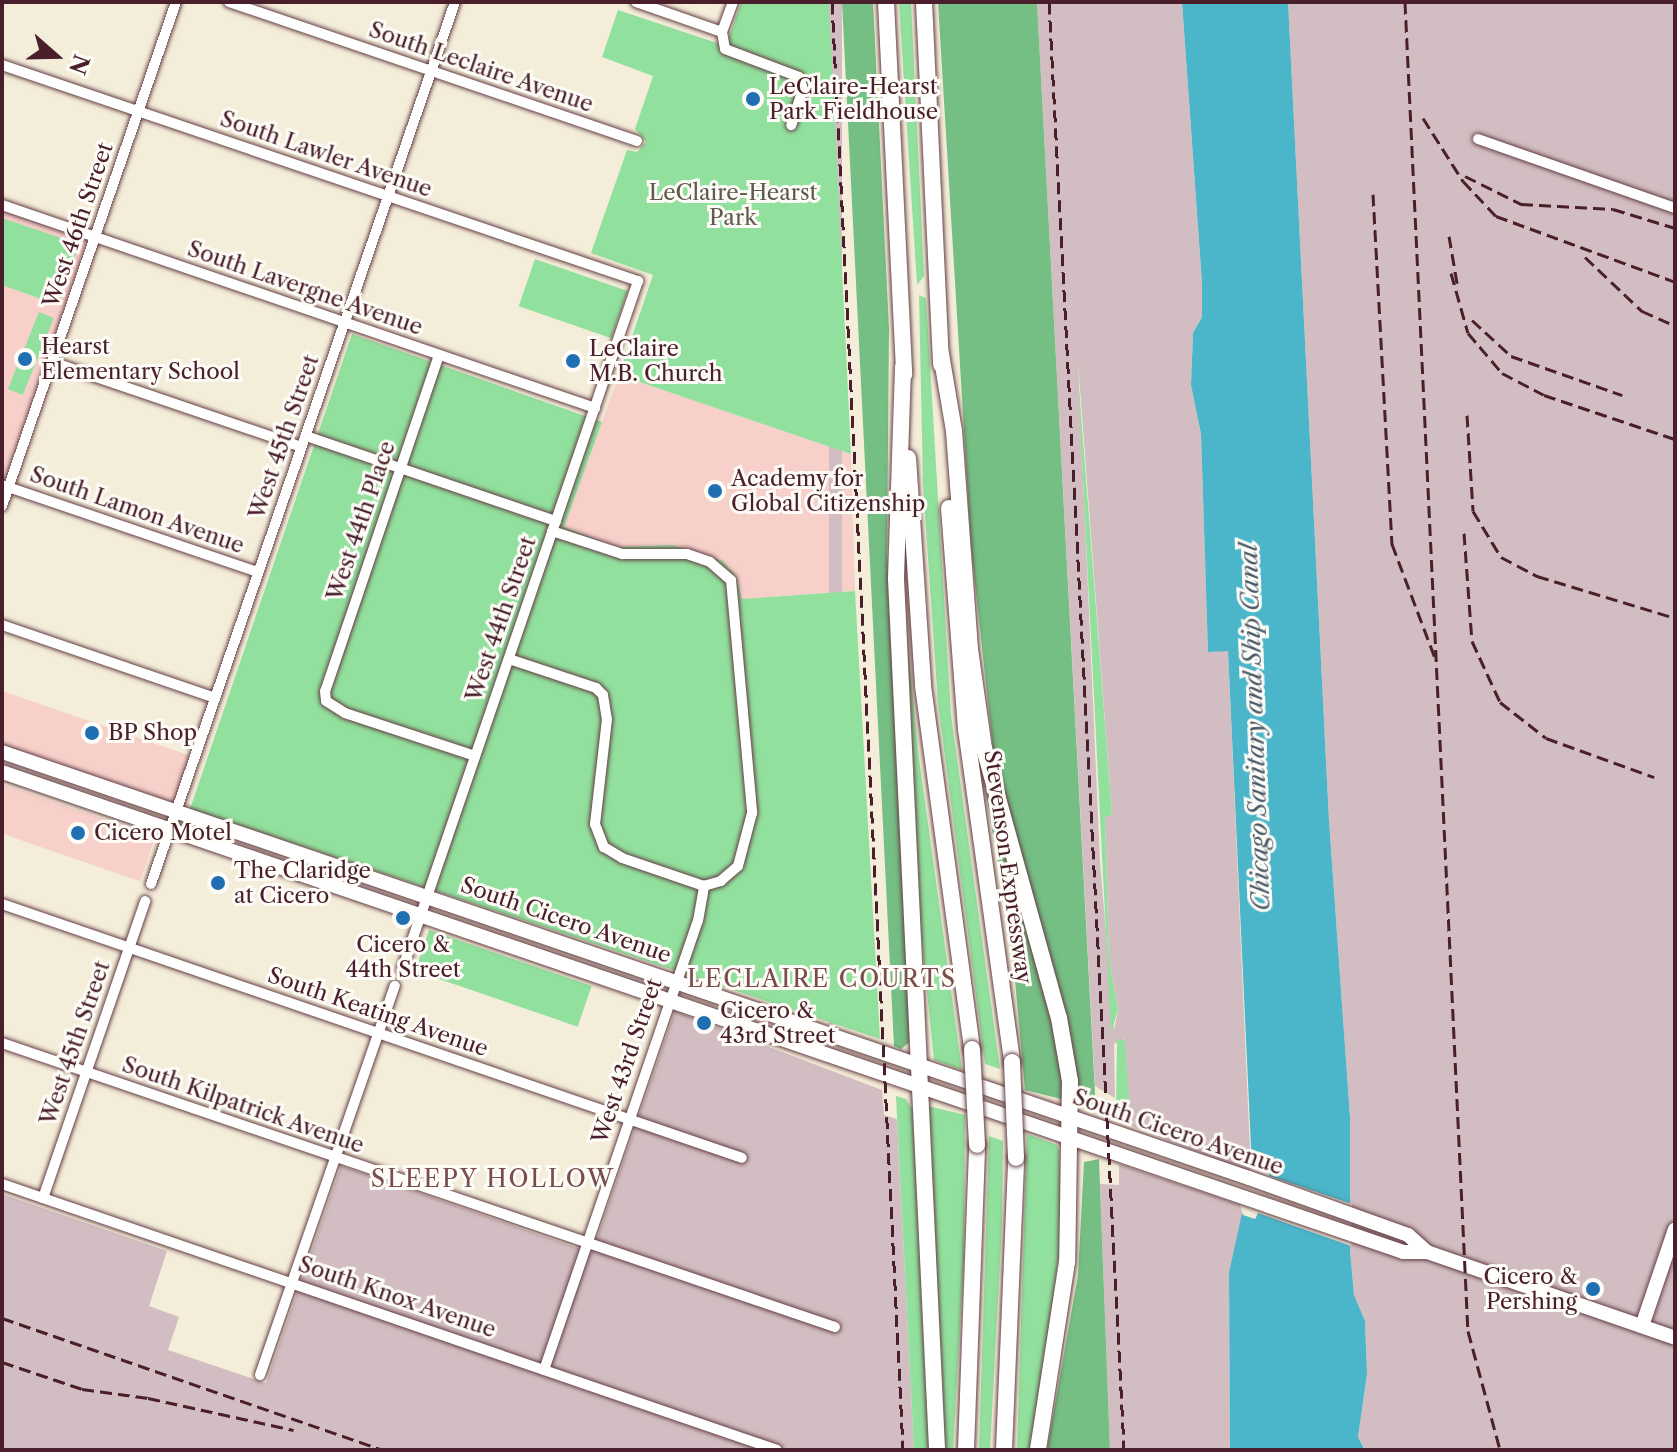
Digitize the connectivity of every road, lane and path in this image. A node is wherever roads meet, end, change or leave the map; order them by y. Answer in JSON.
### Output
{"nodes":[{"id":1,"x":176,"y":2,"type":"edge"},
{"id":2,"x":229,"y":2,"type":"edge"},
{"id":3,"x":455,"y":2,"type":"edge"},
{"id":4,"x":636,"y":2,"type":"edge"},
{"id":5,"x":733,"y":2,"type":"edge"},
{"id":6,"x":886,"y":2,"type":"edge"},
{"id":7,"x":924,"y":2,"type":"edge"},
{"id":8,"x":722,"y":32,"type":"junction"},
{"id":9,"x":2,"y":65,"type":"edge"},
{"id":10,"x":431,"y":72,"type":"junction"},
{"id":11,"x":138,"y":111,"type":"junction"},
{"id":12,"x":791,"y":125,"type":"dead end"},
{"id":13,"x":1478,"y":139,"type":"dead end"},
{"id":14,"x":634,"y":140,"type":"dead end"},
{"id":15,"x":388,"y":196,"type":"junction"},
{"id":16,"x":2,"y":205,"type":"edge"},
{"id":17,"x":1675,"y":208,"type":"edge"},
{"id":18,"x":95,"y":237,"type":"junction"},
{"id":19,"x":638,"y":281,"type":"joint"},
{"id":20,"x":345,"y":322,"type":"junction"},
{"id":21,"x":941,"y":354,"type":"junction"},
{"id":22,"x":439,"y":355,"type":"junction"},
{"id":23,"x":52,"y":362,"type":"junction"},
{"id":24,"x":903,"y":367,"type":"junction"},
{"id":25,"x":595,"y":408,"type":"junction"},
{"id":26,"x":306,"y":436,"type":"junction"},
{"id":27,"x":301,"y":447,"type":"junction"},
{"id":28,"x":400,"y":468,"type":"junction"},
{"id":29,"x":5,"y":486,"type":"edge"},
{"id":30,"x":2,"y":506,"type":"edge"},
{"id":31,"x":554,"y":526,"type":"junction"},
{"id":32,"x":258,"y":572,"type":"junction"},
{"id":33,"x":2,"y":625,"type":"edge"},
{"id":34,"x":509,"y":659,"type":"junction"},
{"id":35,"x":215,"y":698,"type":"junction"},
{"id":36,"x":2,"y":752,"type":"edge"},
{"id":37,"x":475,"y":756,"type":"junction"},
{"id":38,"x":2,"y":772,"type":"edge"},
{"id":39,"x":176,"y":811,"type":"junction"},
{"id":40,"x":170,"y":830,"type":"junction"},
{"id":41,"x":151,"y":884,"type":"dead end"},
{"id":42,"x":704,"y":886,"type":"junction"},
{"id":43,"x":427,"y":897,"type":"junction"},
{"id":44,"x":145,"y":901,"type":"dead end"},
{"id":45,"x":2,"y":904,"type":"edge"},
{"id":46,"x":421,"y":915,"type":"junction"},
{"id":47,"x":129,"y":947,"type":"junction"},
{"id":48,"x":402,"y":970,"type":"dead end"},
{"id":49,"x":676,"y":980,"type":"junction"},
{"id":50,"x":395,"y":986,"type":"dead end"},
{"id":51,"x":669,"y":999,"type":"junction"},
{"id":52,"x":379,"y":1034,"type":"junction"},
{"id":53,"x":2,"y":1043,"type":"edge"},
{"id":54,"x":922,"y":1067,"type":"junction"},
{"id":55,"x":86,"y":1072,"type":"junction"},
{"id":56,"x":922,"y":1089,"type":"junction"},
{"id":57,"x":1072,"y":1119,"type":"junction"},
{"id":58,"x":628,"y":1120,"type":"junction"},
{"id":59,"x":1072,"y":1140,"type":"junction"},
{"id":60,"x":336,"y":1158,"type":"junction"},
{"id":61,"x":742,"y":1158,"type":"dead end"},
{"id":62,"x":2,"y":1184,"type":"edge"},
{"id":63,"x":43,"y":1198,"type":"junction"},
{"id":64,"x":1675,"y":1229,"type":"edge"},
{"id":65,"x":586,"y":1243,"type":"junction"},
{"id":66,"x":1427,"y":1252,"type":"junction"},
{"id":67,"x":293,"y":1282,"type":"junction"},
{"id":68,"x":1642,"y":1326,"type":"junction"},
{"id":69,"x":835,"y":1327,"type":"dead end"},
{"id":70,"x":1675,"y":1338,"type":"edge"},
{"id":71,"x":544,"y":1370,"type":"junction"},
{"id":72,"x":260,"y":1375,"type":"dead end"},
{"id":73,"x":777,"y":1450,"type":"edge"},
{"id":74,"x":937,"y":1450,"type":"edge"},
{"id":75,"x":966,"y":1450,"type":"edge"},
{"id":76,"x":1004,"y":1450,"type":"edge"},
{"id":77,"x":1038,"y":1450,"type":"edge"}],
"edges":[{"from":1,"to":11,"type":"street","name":"West 46th Street"},
{"from":2,"to":10,"type":"street","name":"South Leclaire Avenue"},
{"from":3,"to":10,"type":"street","name":"West 45th Street"},
{"from":4,"to":8,"type":"street"},
{"from":5,"to":8,"type":"street"},
{"from":6,"to":24,"type":"highway"},
{"from":7,"to":21,"type":"highway","name":"Stevenson Expressway"},
{"from":8,"to":12,"type":"street"},
{"from":9,"to":11,"type":"street","name":"South Lawler Avenue"},
{"from":10,"to":14,"type":"street","name":"South Leclaire Avenue"},
{"from":10,"to":15,"type":"street","name":"West 45th Street"},
{"from":11,"to":15,"type":"street","name":"South Lawler Avenue"},
{"from":11,"to":18,"type":"street","name":"West 46th Street"},
{"from":13,"to":17,"type":"street"},
{"from":15,"to":19,"type":"street","name":"South Lawler Avenue"},
{"from":15,"to":20,"type":"street","name":"West 45th Street"},
{"from":16,"to":18,"type":"street","name":"South Lavergne Avenue"},
{"from":18,"to":20,"type":"street","name":"South Lavergne Avenue"},
{"from":18,"to":23,"type":"street","name":"West 46th Street"},
{"from":19,"to":25,"type":"street","name":"West 44th Street"},
{"from":20,"to":22,"type":"street","name":"South Lavergne Avenue"},
{"from":20,"to":26,"type":"street","name":"West 45th Street"},
{"from":21,"to":57,"type":"highway"},
{"from":21,"to":76,"type":"highway","name":"Stevenson Expressway","bridge":true},
{"from":22,"to":25,"type":"street","name":"South Lavergne Avenue"},
{"from":22,"to":28,"type":"street","name":"West 44th Place"},
{"from":23,"to":27,"type":"street"},
{"from":23,"to":29,"type":"street","name":"West 46th Street"},
{"from":24,"to":54,"type":"highway"},
{"from":24,"to":75,"type":"highway","bridge":true},
{"from":25,"to":31,"type":"street","name":"West 44th Street"},
{"from":26,"to":27,"type":"street","name":"West 45th Street"},
{"from":26,"to":28,"type":"street"},
{"from":27,"to":32,"type":"street","name":"West 45th Street"},
{"from":28,"to":31,"type":"street"},
{"from":28,"to":37,"type":"street","name":"West 44th Place"},
{"from":29,"to":30,"type":"street","name":"West 46th Street"},
{"from":29,"to":32,"type":"street","name":"South Lamon Avenue"},
{"from":31,"to":34,"type":"street","name":"West 44th Street"},
{"from":31,"to":42,"type":"street"},
{"from":32,"to":35,"type":"street","name":"West 45th Street"},
{"from":33,"to":35,"type":"street"},
{"from":34,"to":37,"type":"street","name":"West 44th Street"},
{"from":34,"to":42,"type":"street"},
{"from":35,"to":39,"type":"street","name":"West 45th Street"},
{"from":36,"to":39,"type":"main road","name":"South Cicero Avenue"},
{"from":37,"to":43,"type":"street","name":"West 44th Street"},
{"from":38,"to":40,"type":"main road","name":"South Cicero Avenue"},
{"from":39,"to":40,"type":"street","name":"West 45th Street"},
{"from":39,"to":43,"type":"main road","name":"South Cicero Avenue"},
{"from":40,"to":41,"type":"street","name":"West 45th Street"},
{"from":40,"to":46,"type":"main road","name":"South Cicero Avenue"},
{"from":42,"to":49,"type":"street","name":"West 43rd Street"},
{"from":43,"to":46,"type":"street","name":"West 44th Street"},
{"from":43,"to":49,"type":"main road","name":"South Cicero Avenue"},
{"from":44,"to":47,"type":"street","name":"West 45th Street"},
{"from":45,"to":47,"type":"street","name":"South Keating Avenue"},
{"from":46,"to":48,"type":"street","name":"West 44th Street"},
{"from":46,"to":51,"type":"main road","name":"South Cicero Avenue"},
{"from":47,"to":52,"type":"street","name":"South Keating Avenue"},
{"from":47,"to":55,"type":"street","name":"West 45th Street"},
{"from":49,"to":51,"type":"street","name":"West 43rd Street"},
{"from":49,"to":54,"type":"main road","name":"South Cicero Avenue"},
{"from":50,"to":52,"type":"street"},
{"from":51,"to":56,"type":"main road","name":"South Cicero Avenue"},
{"from":51,"to":58,"type":"street","name":"West 43rd Street"},
{"from":52,"to":58,"type":"street","name":"South Keating Avenue"},
{"from":52,"to":60,"type":"street"},
{"from":53,"to":55,"type":"street","name":"South Kilpatrick Avenue"},
{"from":54,"to":56,"type":"highway"},
{"from":54,"to":57,"type":"main road","name":"South Cicero Avenue"},
{"from":55,"to":60,"type":"street","name":"South Kilpatrick Avenue"},
{"from":55,"to":63,"type":"street","name":"West 45th Street"},
{"from":56,"to":59,"type":"main road","name":"South Cicero Avenue"},
{"from":56,"to":74,"type":"highway"},
{"from":57,"to":59,"type":"highway"},
{"from":57,"to":66,"type":"main road","name":"South Cicero Avenue"},
{"from":58,"to":61,"type":"street","name":"South Keating Avenue"},
{"from":58,"to":65,"type":"street","name":"West 43rd Street"},
{"from":59,"to":66,"type":"main road","name":"South Cicero Avenue"},
{"from":59,"to":77,"type":"highway"},
{"from":60,"to":65,"type":"street","name":"South Kilpatrick Avenue"},
{"from":60,"to":67,"type":"street"},
{"from":62,"to":63,"type":"street","name":"South Knox Avenue"},
{"from":63,"to":67,"type":"street","name":"South Knox Avenue"},
{"from":64,"to":68,"type":"main road"},
{"from":65,"to":69,"type":"street","name":"South Kilpatrick Avenue"},
{"from":65,"to":71,"type":"street","name":"West 43rd Street"},
{"from":66,"to":68,"type":"main road","name":"South Cicero Avenue"},
{"from":67,"to":71,"type":"street","name":"South Knox Avenue"},
{"from":67,"to":72,"type":"street"},
{"from":68,"to":70,"type":"main road","name":"South Cicero Avenue"},
{"from":71,"to":73,"type":"street","name":"South Knox Avenue"}]}
